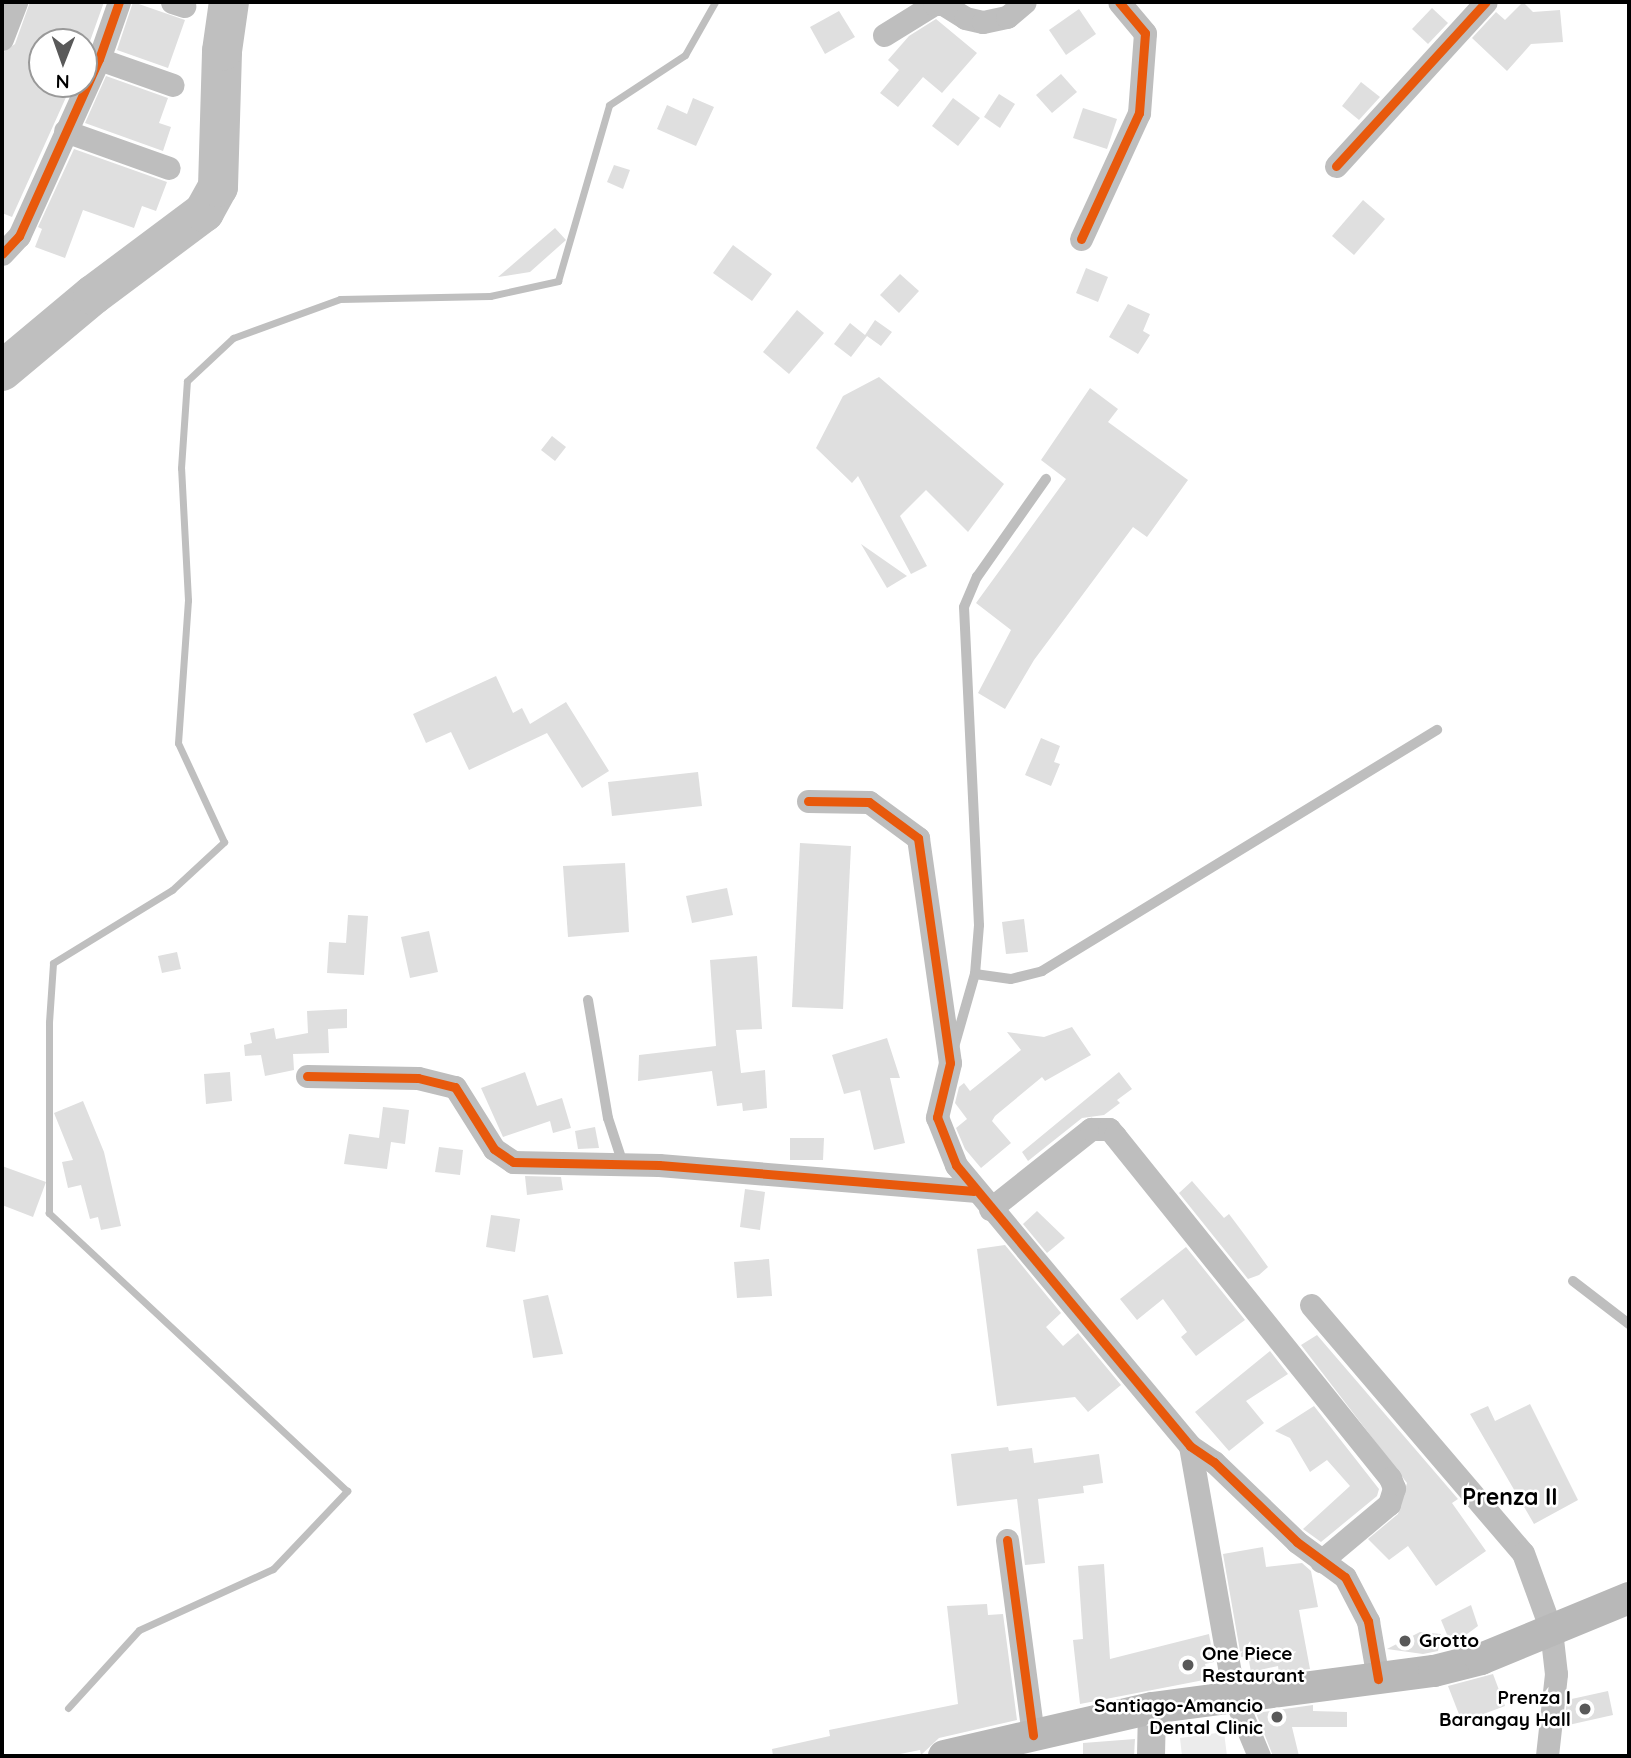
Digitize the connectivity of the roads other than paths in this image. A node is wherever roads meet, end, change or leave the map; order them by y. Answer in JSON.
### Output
{"nodes":[{"id":1,"x":16,"y":2,"type":"edge"},
{"id":2,"x":118,"y":2,"type":"edge"},
{"id":3,"x":1025,"y":2,"type":"edge"},
{"id":4,"x":1119,"y":2,"type":"edge"},
{"id":5,"x":1486,"y":2,"type":"edge"},
{"id":6,"x":884,"y":35,"type":"dead end"},
{"id":7,"x":2,"y":39,"type":"edge"},
{"id":8,"x":99,"y":59,"type":"junction"},
{"id":9,"x":173,"y":85,"type":"dead end"},
{"id":10,"x":65,"y":131,"type":"junction"},
{"id":11,"x":1336,"y":166,"type":"dead end"},
{"id":12,"x":169,"y":168,"type":"dead end"},
{"id":13,"x":10,"y":231,"type":"edge"},
{"id":14,"x":1082,"y":239,"type":"dead end"},
{"id":15,"x":2,"y":254,"type":"edge"},
{"id":16,"x":1046,"y":479,"type":"dead end"},
{"id":17,"x":1437,"y":730,"type":"dead end"},
{"id":18,"x":808,"y":801,"type":"dead end"},
{"id":19,"x":975,"y":974,"type":"junction"},
{"id":20,"x":588,"y":1000,"type":"dead end"},
{"id":21,"x":950,"y":1063,"type":"junction"},
{"id":22,"x":307,"y":1076,"type":"dead end"},
{"id":23,"x":623,"y":1164,"type":"junction"},
{"id":24,"x":974,"y":1191,"type":"junction"},
{"id":25,"x":990,"y":1209,"type":"junction"},
{"id":26,"x":1573,"y":1280,"type":"dead end"},
{"id":27,"x":1311,"y":1305,"type":"dead end"},
{"id":28,"x":1629,"y":1324,"type":"edge"},
{"id":29,"x":1190,"y":1446,"type":"junction"},
{"id":30,"x":1007,"y":1540,"type":"dead end"},
{"id":31,"x":1321,"y":1561,"type":"junction"},
{"id":32,"x":1629,"y":1598,"type":"edge"},
{"id":33,"x":1552,"y":1630,"type":"junction"},
{"id":34,"x":1378,"y":1679,"type":"junction"},
{"id":35,"x":1234,"y":1696,"type":"junction"},
{"id":36,"x":1152,"y":1708,"type":"junction"},
{"id":37,"x":1033,"y":1735,"type":"junction"},
{"id":38,"x":944,"y":1756,"type":"edge"},
{"id":39,"x":1151,"y":1756,"type":"edge"},
{"id":40,"x":1259,"y":1756,"type":"edge"},
{"id":41,"x":1546,"y":1756,"type":"edge"}],
"edges":[{"from":1,"to":7,"type":"street"},
{"from":2,"to":8,"type":"street"},
{"from":3,"to":6,"type":"street"},
{"from":4,"to":14,"type":"street"},
{"from":5,"to":11,"type":"street"},
{"from":8,"to":9,"type":"street"},
{"from":8,"to":10,"type":"street"},
{"from":10,"to":12,"type":"street"},
{"from":10,"to":13,"type":"street"},
{"from":13,"to":15,"type":"street"},
{"from":16,"to":19,"type":"lane"},
{"from":17,"to":19,"type":"lane"},
{"from":18,"to":21,"type":"street"},
{"from":19,"to":21,"type":"lane"},
{"from":20,"to":23,"type":"lane"},
{"from":21,"to":24,"type":"street"},
{"from":22,"to":23,"type":"street"},
{"from":23,"to":24,"type":"street"},
{"from":24,"to":25,"type":"street"},
{"from":25,"to":29,"type":"street"},
{"from":25,"to":31,"type":"street"},
{"from":26,"to":28,"type":"lane"},
{"from":27,"to":33,"type":"street"},
{"from":29,"to":31,"type":"street"},
{"from":29,"to":35,"type":"street"},
{"from":30,"to":37,"type":"street"},
{"from":31,"to":34,"type":"street"},
{"from":32,"to":33,"type":"main road"},
{"from":33,"to":34,"type":"main road"},
{"from":33,"to":41,"type":"street"},
{"from":34,"to":35,"type":"main road"},
{"from":35,"to":36,"type":"main road"},
{"from":35,"to":40,"type":"street"},
{"from":36,"to":37,"type":"main road"},
{"from":36,"to":39,"type":"street"},
{"from":37,"to":38,"type":"main road"}]}
